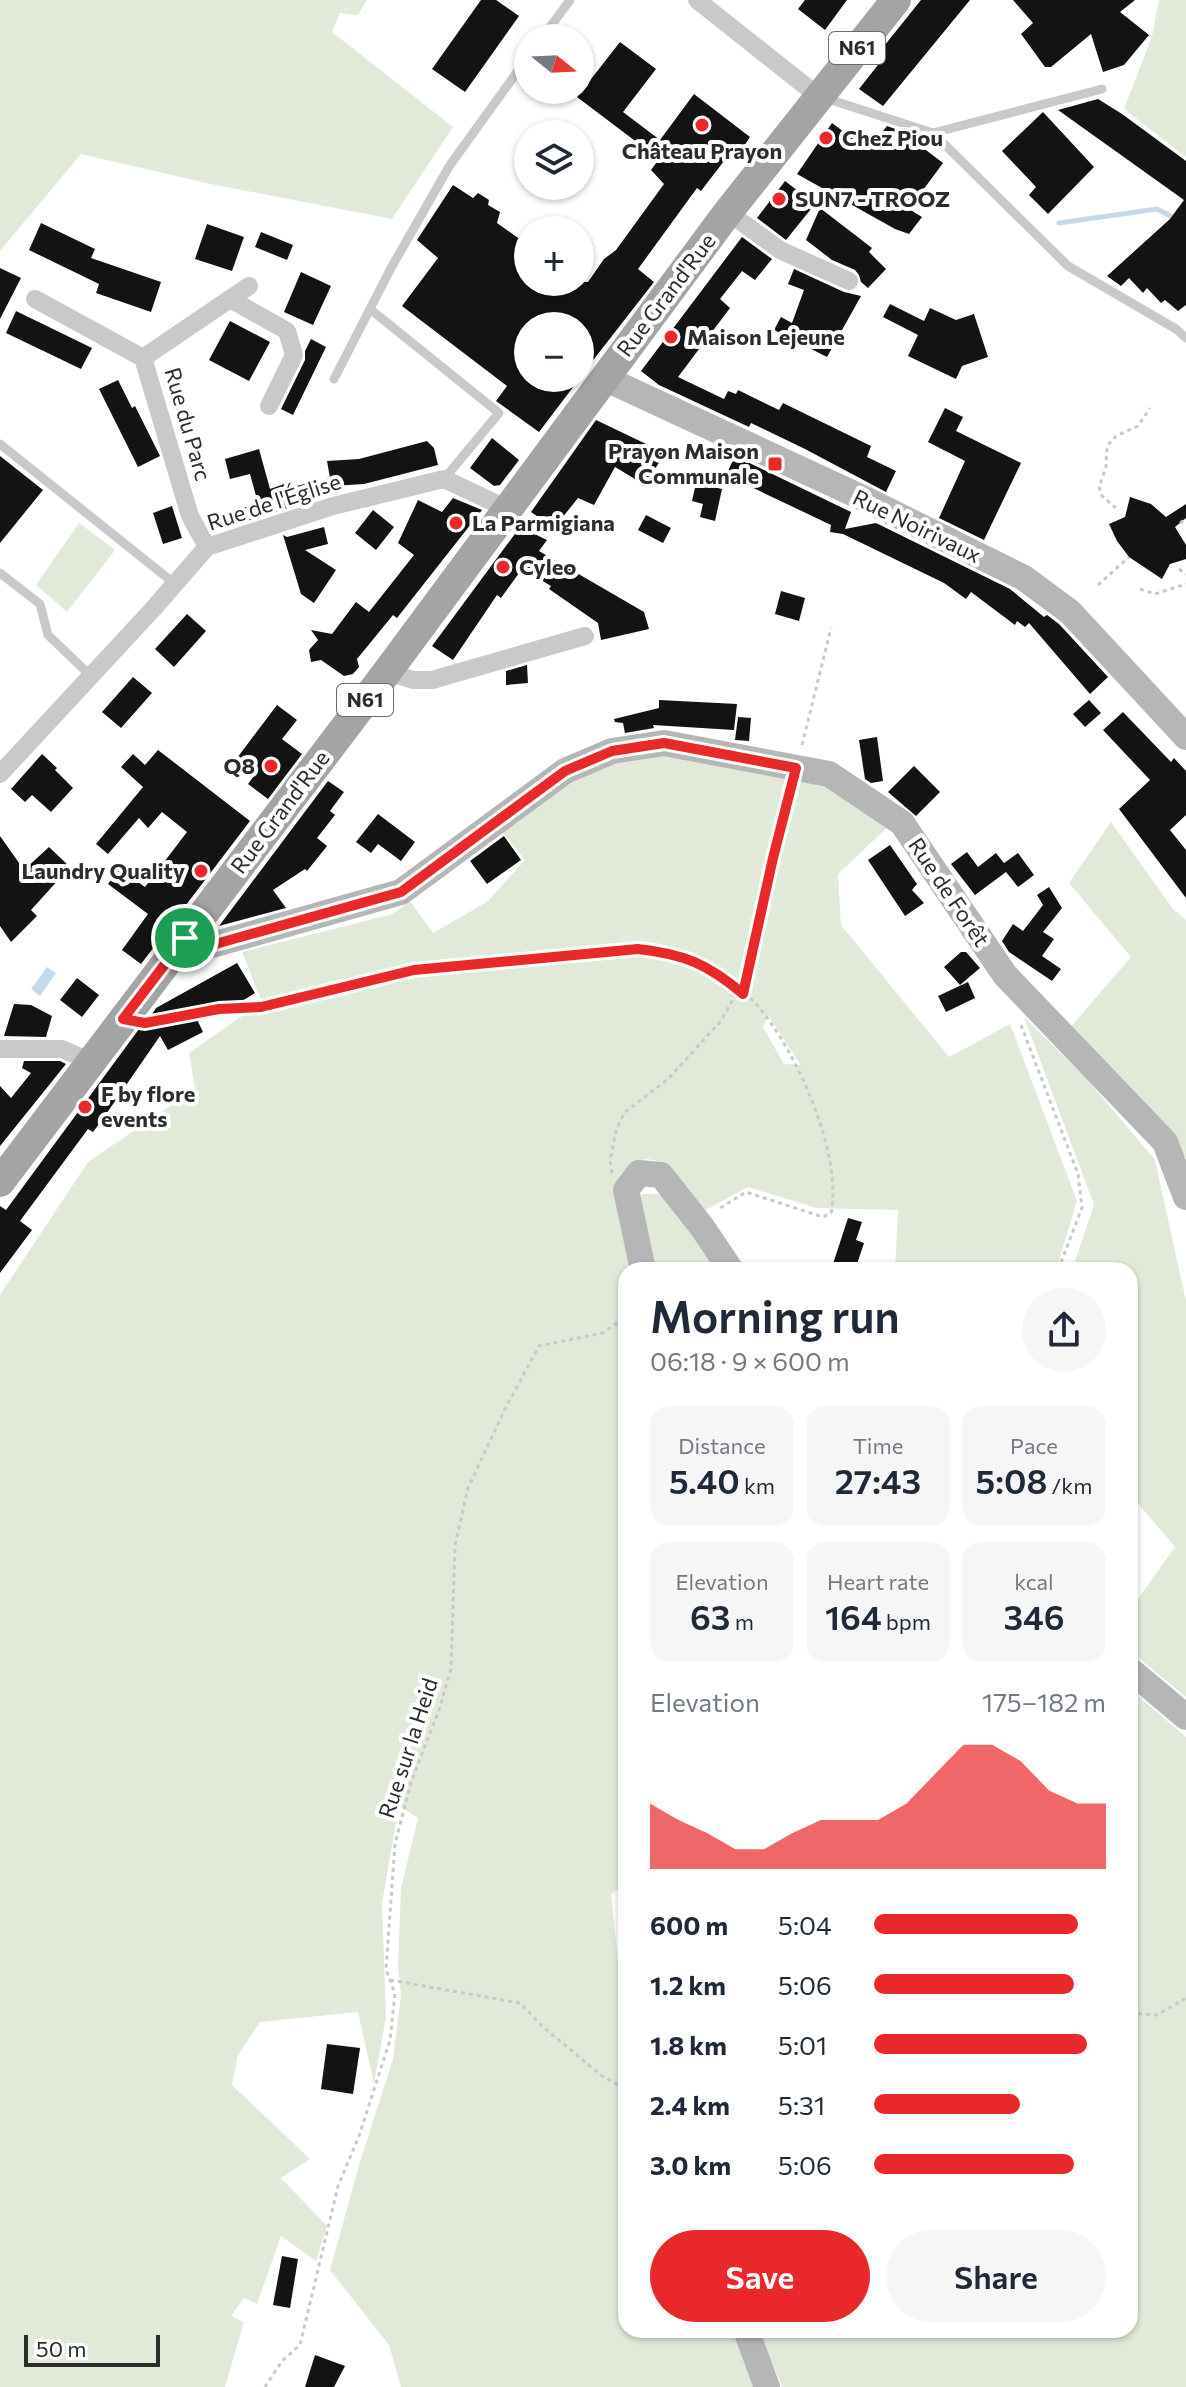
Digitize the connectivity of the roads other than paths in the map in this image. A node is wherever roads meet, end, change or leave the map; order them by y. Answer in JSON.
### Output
{"nodes":[{"id":1,"x":570,"y":0,"type":"edge"},
{"id":2,"x":697,"y":0,"type":"edge"},
{"id":3,"x":896,"y":0,"type":"edge"},
{"id":4,"x":552,"y":24,"type":"edge"},
{"id":5,"x":514,"y":76,"type":"edge"},
{"id":6,"x":1102,"y":89,"type":"dead end"},
{"id":7,"x":818,"y":96,"type":"junction"},
{"id":8,"x":933,"y":133,"type":"junction"},
{"id":9,"x":728,"y":212,"type":"junction"},
{"id":10,"x":849,"y":281,"type":"dead end"},
{"id":11,"x":249,"y":286,"type":"dead end"},
{"id":12,"x":35,"y":299,"type":"dead end"},
{"id":13,"x":230,"y":299,"type":"junction"},
{"id":14,"x":370,"y":309,"type":"junction"},
{"id":15,"x":1186,"y":338,"type":"edge"},
{"id":16,"x":143,"y":358,"type":"junction"},
{"id":17,"x":604,"y":378,"type":"junction"},
{"id":18,"x":334,"y":379,"type":"dead end"},
{"id":19,"x":269,"y":406,"type":"dead end"},
{"id":20,"x":0,"y":444,"type":"edge"},
{"id":21,"x":444,"y":479,"type":"junction"},
{"id":22,"x":508,"y":509,"type":"junction"},
{"id":23,"x":207,"y":547,"type":"junction"},
{"id":24,"x":0,"y":573,"type":"edge"},
{"id":25,"x":175,"y":584,"type":"junction"},
{"id":26,"x":585,"y":636,"type":"dead end"},
{"id":27,"x":387,"y":672,"type":"junction"},
{"id":28,"x":91,"y":676,"type":"junction"},
{"id":29,"x":1186,"y":737,"type":"edge"},
{"id":30,"x":0,"y":774,"type":"edge"},
{"id":31,"x":185,"y":938,"type":"junction"},
{"id":32,"x":0,"y":1049,"type":"edge"},
{"id":33,"x":92,"y":1062,"type":"junction"},
{"id":34,"x":0,"y":1182,"type":"edge"},
{"id":35,"x":1186,"y":1197,"type":"edge"},
{"id":36,"x":641,"y":1262,"type":"edge"},
{"id":37,"x":726,"y":1262,"type":"edge"},
{"id":38,"x":1138,"y":1677,"type":"edge"},
{"id":39,"x":1186,"y":1717,"type":"edge"},
{"id":40,"x":749,"y":2338,"type":"edge"},
{"id":41,"x":767,"y":2387,"type":"edge"}],
"edges":[{"from":1,"to":4,"type":"lane"},
{"from":2,"to":7,"type":"street"},
{"from":3,"to":7,"type":"main road","name":"Rue Grand'Rue","number":"N61"},
{"from":5,"to":14,"type":"lane"},
{"from":6,"to":8,"type":"lane"},
{"from":7,"to":8,"type":"lane"},
{"from":7,"to":9,"type":"main road","name":"Rue Grand'Rue","number":"N61"},
{"from":8,"to":15,"type":"lane"},
{"from":9,"to":10,"type":"street"},
{"from":9,"to":17,"type":"main road","name":"Rue Grand'Rue","number":"N61"},
{"from":11,"to":13,"type":"street","name":"Rue du Parc"},
{"from":12,"to":16,"type":"street","name":"Rue du Parc"},
{"from":13,"to":16,"type":"street","name":"Rue du Parc"},
{"from":13,"to":19,"type":"street"},
{"from":14,"to":18,"type":"lane"},
{"from":14,"to":21,"type":"lane"},
{"from":16,"to":23,"type":"street","name":"Rue du Parc"},
{"from":17,"to":22,"type":"main road","name":"Rue Grand'Rue","number":"N61"},
{"from":17,"to":29,"type":"street","name":"Rue Noirivaux"},
{"from":20,"to":25,"type":"lane"},
{"from":21,"to":22,"type":"street"},
{"from":21,"to":23,"type":"street","name":"Rue de l'Église"},
{"from":22,"to":27,"type":"main road","name":"Rue Grand'Rue","number":"N61"},
{"from":23,"to":25,"type":"street","name":"Rue de l'Église"},
{"from":24,"to":28,"type":"lane"},
{"from":25,"to":28,"type":"street","name":"Rue de l'Église"},
{"from":26,"to":27,"type":"street"},
{"from":27,"to":31,"type":"main road","name":"Rue Grand'Rue","number":"N61"},
{"from":28,"to":30,"type":"street","name":"Rue de l'Église"},
{"from":31,"to":33,"type":"main road","name":"Rue Grand'Rue","number":"N61"},
{"from":31,"to":35,"type":"street","name":"Rue de Forêt"},
{"from":32,"to":33,"type":"street"},
{"from":33,"to":34,"type":"main road","name":"Rue Grand'Rue","number":"N61"},
{"from":36,"to":37,"type":"street"},
{"from":38,"to":39,"type":"street"},
{"from":40,"to":41,"type":"street"}]}
